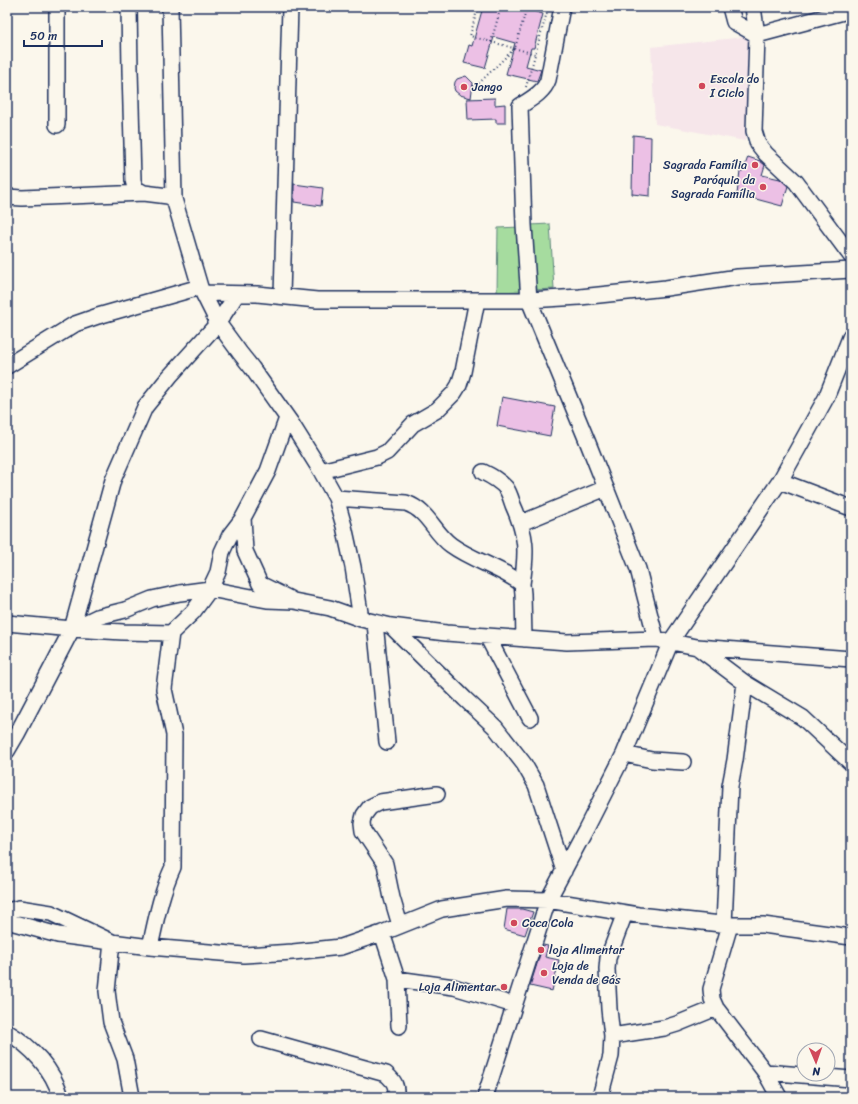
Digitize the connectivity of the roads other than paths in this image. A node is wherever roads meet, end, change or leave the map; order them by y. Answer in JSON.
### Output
{"nodes":[{"id":1,"x":57,"y":7,"type":"edge"},
{"id":2,"x":129,"y":7,"type":"edge"},
{"id":3,"x":170,"y":7,"type":"edge"},
{"id":4,"x":290,"y":7,"type":"edge"},
{"id":5,"x":562,"y":7,"type":"edge"},
{"id":6,"x":730,"y":7,"type":"edge"},
{"id":7,"x":753,"y":7,"type":"edge"},
{"id":8,"x":851,"y":10,"type":"edge"},
{"id":9,"x":757,"y":35,"type":"junction"},
{"id":10,"x":57,"y":125,"type":"dead end"},
{"id":11,"x":144,"y":193,"type":"junction"},
{"id":12,"x":7,"y":197,"type":"edge"},
{"id":13,"x":174,"y":199,"type":"junction"},
{"id":14,"x":851,"y":256,"type":"edge"},
{"id":15,"x":851,"y":270,"type":"edge"},
{"id":16,"x":201,"y":290,"type":"junction"},
{"id":17,"x":237,"y":294,"type":"junction"},
{"id":18,"x":282,"y":296,"type":"junction"},
{"id":19,"x":476,"y":300,"type":"junction"},
{"id":20,"x":529,"y":300,"type":"junction"},
{"id":21,"x":218,"y":323,"type":"junction"},
{"id":22,"x":851,"y":335,"type":"edge"},
{"id":23,"x":7,"y":366,"type":"edge"},
{"id":24,"x":287,"y":418,"type":"junction"},
{"id":25,"x":321,"y":471,"type":"junction"},
{"id":26,"x":483,"y":472,"type":"dead end"},
{"id":27,"x":780,"y":481,"type":"junction"},
{"id":28,"x":606,"y":488,"type":"junction"},
{"id":29,"x":336,"y":498,"type":"junction"},
{"id":30,"x":851,"y":508,"type":"edge"},
{"id":31,"x":243,"y":518,"type":"junction"},
{"id":32,"x":521,"y":523,"type":"junction"},
{"id":33,"x":522,"y":584,"type":"junction"},
{"id":34,"x":210,"y":589,"type":"junction"},
{"id":35,"x":294,"y":601,"type":"junction"},
{"id":36,"x":368,"y":621,"type":"junction"},
{"id":37,"x":7,"y":623,"type":"edge"},
{"id":38,"x":391,"y":626,"type":"junction"},
{"id":39,"x":72,"y":629,"type":"junction"},
{"id":40,"x":171,"y":633,"type":"junction"},
{"id":41,"x":487,"y":636,"type":"junction"},
{"id":42,"x":524,"y":639,"type":"junction"},
{"id":43,"x":656,"y":639,"type":"junction"},
{"id":44,"x":671,"y":641,"type":"junction"},
{"id":45,"x":697,"y":648,"type":"junction"},
{"id":46,"x":851,"y":659,"type":"edge"},
{"id":47,"x":745,"y":683,"type":"junction"},
{"id":48,"x":530,"y":718,"type":"dead end"},
{"id":49,"x":387,"y":742,"type":"dead end"},
{"id":50,"x":7,"y":751,"type":"edge"},
{"id":51,"x":624,"y":754,"type":"junction"},
{"id":52,"x":683,"y":762,"type":"dead end"},
{"id":53,"x":851,"y":763,"type":"edge"},
{"id":54,"x":437,"y":794,"type":"dead end"},
{"id":55,"x":564,"y":870,"type":"junction"},
{"id":56,"x":548,"y":900,"type":"junction"},
{"id":57,"x":7,"y":911,"type":"edge"},
{"id":58,"x":625,"y":912,"type":"junction"},
{"id":59,"x":7,"y":921,"type":"edge"},
{"id":60,"x":400,"y":925,"type":"junction"},
{"id":61,"x":727,"y":925,"type":"junction"},
{"id":62,"x":382,"y":933,"type":"junction"},
{"id":63,"x":851,"y":937,"type":"edge"},
{"id":64,"x":112,"y":942,"type":"junction"},
{"id":65,"x":150,"y":947,"type":"junction"},
{"id":66,"x":397,"y":979,"type":"junction"},
{"id":67,"x":514,"y":1005,"type":"junction"},
{"id":68,"x":716,"y":1008,"type":"junction"},
{"id":69,"x":399,"y":1026,"type":"dead end"},
{"id":70,"x":7,"y":1032,"type":"edge"},
{"id":71,"x":612,"y":1036,"type":"junction"},
{"id":72,"x":261,"y":1039,"type":"dead end"},
{"id":73,"x":765,"y":1072,"type":"junction"},
{"id":74,"x":851,"y":1079,"type":"edge"},
{"id":75,"x":61,"y":1097,"type":"edge"},
{"id":76,"x":132,"y":1097,"type":"edge"},
{"id":77,"x":396,"y":1097,"type":"edge"},
{"id":78,"x":485,"y":1097,"type":"edge"},
{"id":79,"x":600,"y":1097,"type":"edge"},
{"id":80,"x":779,"y":1097,"type":"edge"}],
"edges":[{"from":1,"to":10,"type":"street"},
{"from":2,"to":11,"type":"street"},
{"from":3,"to":13,"type":"street"},
{"from":4,"to":18,"type":"street"},
{"from":5,"to":20,"type":"street"},
{"from":6,"to":9,"type":"street"},
{"from":7,"to":9,"type":"street"},
{"from":8,"to":9,"type":"street"},
{"from":9,"to":14,"type":"street"},
{"from":11,"to":12,"type":"street"},
{"from":11,"to":13,"type":"street"},
{"from":13,"to":16,"type":"street"},
{"from":15,"to":20,"type":"street"},
{"from":16,"to":17,"type":"street"},
{"from":16,"to":21,"type":"street"},
{"from":16,"to":23,"type":"street"},
{"from":17,"to":18,"type":"street"},
{"from":17,"to":21,"type":"street"},
{"from":18,"to":19,"type":"street"},
{"from":19,"to":20,"type":"street"},
{"from":19,"to":25,"type":"street"},
{"from":20,"to":28,"type":"street"},
{"from":21,"to":24,"type":"street"},
{"from":21,"to":39,"type":"street"},
{"from":22,"to":27,"type":"street"},
{"from":24,"to":25,"type":"street"},
{"from":24,"to":31,"type":"street"},
{"from":25,"to":29,"type":"street"},
{"from":26,"to":32,"type":"street"},
{"from":27,"to":30,"type":"street"},
{"from":27,"to":44,"type":"street"},
{"from":28,"to":32,"type":"street"},
{"from":28,"to":43,"type":"street"},
{"from":29,"to":33,"type":"street"},
{"from":29,"to":36,"type":"street"},
{"from":31,"to":34,"type":"street"},
{"from":31,"to":35,"type":"street"},
{"from":32,"to":33,"type":"street"},
{"from":33,"to":42,"type":"street"},
{"from":34,"to":35,"type":"street"},
{"from":34,"to":39,"type":"street"},
{"from":34,"to":40,"type":"street"},
{"from":35,"to":36,"type":"street"},
{"from":36,"to":38,"type":"street"},
{"from":36,"to":49,"type":"street"},
{"from":37,"to":39,"type":"street"},
{"from":38,"to":41,"type":"street"},
{"from":38,"to":55,"type":"street"},
{"from":39,"to":40,"type":"street"},
{"from":39,"to":50,"type":"street"},
{"from":40,"to":65,"type":"street"},
{"from":41,"to":42,"type":"street"},
{"from":41,"to":48,"type":"street"},
{"from":42,"to":43,"type":"street"},
{"from":43,"to":44,"type":"street"},
{"from":44,"to":45,"type":"street"},
{"from":44,"to":51,"type":"street"},
{"from":45,"to":46,"type":"street"},
{"from":45,"to":47,"type":"street"},
{"from":47,"to":53,"type":"street"},
{"from":47,"to":61,"type":"street"},
{"from":51,"to":52,"type":"street"},
{"from":51,"to":55,"type":"street"},
{"from":54,"to":60,"type":"street"},
{"from":55,"to":56,"type":"street"},
{"from":56,"to":58,"type":"street"},
{"from":56,"to":60,"type":"street"},
{"from":56,"to":67,"type":"street"},
{"from":57,"to":64,"type":"street"},
{"from":58,"to":61,"type":"street"},
{"from":58,"to":71,"type":"street"},
{"from":59,"to":64,"type":"street"},
{"from":60,"to":62,"type":"street"},
{"from":61,"to":63,"type":"street"},
{"from":61,"to":68,"type":"street"},
{"from":62,"to":65,"type":"street"},
{"from":62,"to":66,"type":"street"},
{"from":64,"to":65,"type":"street"},
{"from":64,"to":76,"type":"street"},
{"from":66,"to":67,"type":"street"},
{"from":66,"to":69,"type":"street"},
{"from":67,"to":78,"type":"street"},
{"from":68,"to":71,"type":"street"},
{"from":68,"to":73,"type":"street"},
{"from":70,"to":75,"type":"street"},
{"from":71,"to":79,"type":"street"},
{"from":72,"to":77,"type":"street"},
{"from":73,"to":74,"type":"street"},
{"from":73,"to":80,"type":"street"}]}
